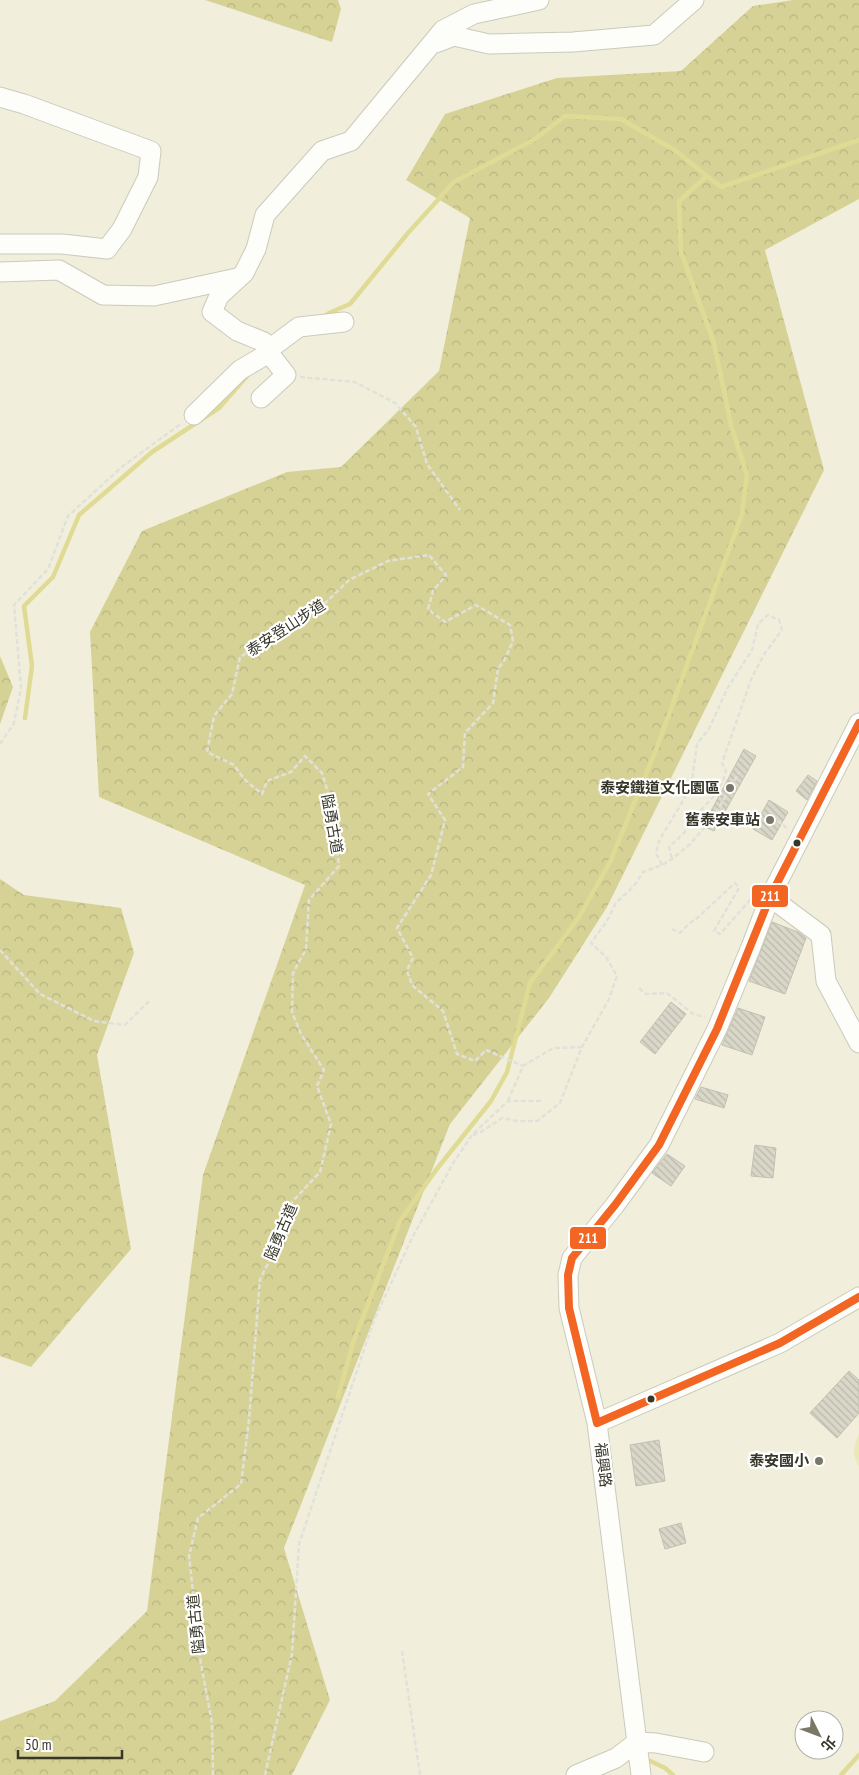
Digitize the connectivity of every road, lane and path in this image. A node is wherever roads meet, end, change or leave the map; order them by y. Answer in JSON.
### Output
{"nodes":[{"id":1,"x":539,"y":0,"type":"edge"},
{"id":2,"x":694,"y":0,"type":"edge"},
{"id":3,"x":432,"y":44,"type":"junction"},
{"id":4,"x":0,"y":97,"type":"edge"},
{"id":5,"x":0,"y":244,"type":"edge"},
{"id":6,"x":0,"y":272,"type":"edge"},
{"id":7,"x":239,"y":277,"type":"junction"},
{"id":8,"x":344,"y":322,"type":"dead end"},
{"id":9,"x":268,"y":352,"type":"junction"},
{"id":10,"x":286,"y":375,"type":"junction"},
{"id":11,"x":261,"y":398,"type":"dead end"},
{"id":12,"x":194,"y":415,"type":"joint"},
{"id":13,"x":460,"y":510,"type":"dead end"},
{"id":14,"x":232,"y":694,"type":"joint"},
{"id":15,"x":859,"y":723,"type":"edge"},
{"id":16,"x":0,"y":744,"type":"edge"},
{"id":17,"x":739,"y":772,"type":"dead end"},
{"id":18,"x":672,"y":859,"type":"junction"},
{"id":19,"x":662,"y":865,"type":"junction"},
{"id":20,"x":769,"y":899,"type":"junction"},
{"id":21,"x":672,"y":929,"type":"dead end"},
{"id":22,"x":0,"y":950,"type":"edge"},
{"id":23,"x":639,"y":988,"type":"dead end"},
{"id":24,"x":150,"y":1000,"type":"dead end"},
{"id":25,"x":721,"y":1020,"type":"junction"},
{"id":26,"x":859,"y":1043,"type":"edge"},
{"id":27,"x":582,"y":1048,"type":"junction"},
{"id":28,"x":523,"y":1066,"type":"junction"},
{"id":29,"x":508,"y":1101,"type":"junction"},
{"id":30,"x":541,"y":1101,"type":"dead end"},
{"id":31,"x":472,"y":1136,"type":"junction"},
{"id":32,"x":859,"y":1297,"type":"edge"},
{"id":33,"x":597,"y":1423,"type":"junction"},
{"id":34,"x":402,"y":1651,"type":"dead end"},
{"id":35,"x":637,"y":1742,"type":"junction"},
{"id":36,"x":704,"y":1752,"type":"dead end"},
{"id":37,"x":213,"y":1775,"type":"edge"},
{"id":38,"x":265,"y":1775,"type":"edge"},
{"id":39,"x":420,"y":1775,"type":"edge"},
{"id":40,"x":576,"y":1775,"type":"edge"},
{"id":41,"x":641,"y":1775,"type":"edge"}],
"edges":[{"from":1,"to":3,"type":"street"},
{"from":2,"to":3,"type":"street"},
{"from":3,"to":7,"type":"street"},
{"from":4,"to":5,"type":"street"},
{"from":6,"to":7,"type":"street"},
{"from":7,"to":9,"type":"street"},
{"from":8,"to":9,"type":"street"},
{"from":9,"to":10,"type":"street"},
{"from":9,"to":12,"type":"street"},
{"from":10,"to":11,"type":"street"},
{"from":10,"to":13,"type":"path"},
{"from":12,"to":16,"type":"path"},
{"from":14,"to":28,"type":"path","name":"泰安登山步道"},
{"from":14,"to":37,"type":"path","name":"隘勇古道"},
{"from":15,"to":20,"type":"street","name":"福興路"},
{"from":17,"to":18,"type":"path"},
{"from":18,"to":19,"type":"path"},
{"from":18,"to":19,"type":"path"},
{"from":19,"to":27,"type":"path"},
{"from":20,"to":21,"type":"path"},
{"from":20,"to":25,"type":"street","name":"福興路"},
{"from":20,"to":26,"type":"street"},
{"from":22,"to":24,"type":"path"},
{"from":23,"to":25,"type":"path"},
{"from":25,"to":33,"type":"street","name":"福興路"},
{"from":27,"to":28,"type":"path"},
{"from":27,"to":31,"type":"path"},
{"from":28,"to":29,"type":"path"},
{"from":29,"to":30,"type":"path"},
{"from":29,"to":31,"type":"path"},
{"from":31,"to":38,"type":"path"},
{"from":32,"to":33,"type":"street"},
{"from":33,"to":35,"type":"street","name":"福興路"},
{"from":34,"to":39,"type":"path"},
{"from":35,"to":36,"type":"street"},
{"from":35,"to":40,"type":"street"},
{"from":35,"to":41,"type":"street","name":"福興路"}]}
